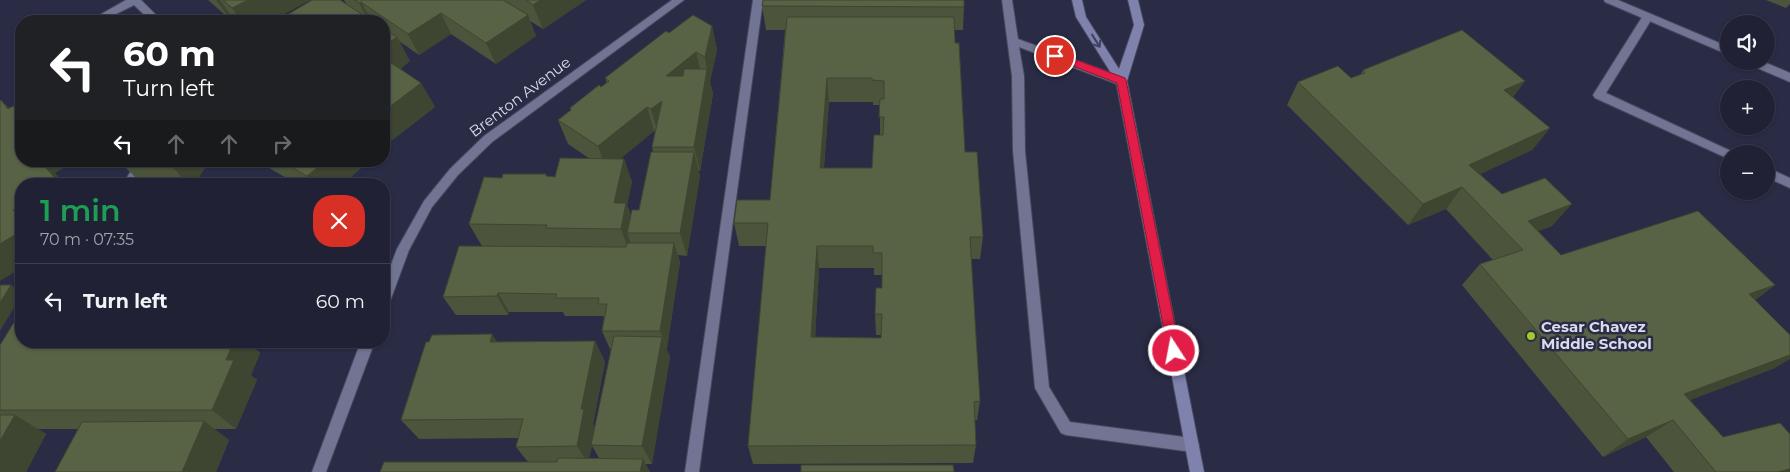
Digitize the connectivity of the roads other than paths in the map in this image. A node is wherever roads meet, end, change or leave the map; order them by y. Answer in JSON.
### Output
{"nodes":[{"id":1,"x":135,"y":0,"type":"edge"},
{"id":2,"x":679,"y":0,"type":"edge"},
{"id":3,"x":758,"y":0,"type":"edge"},
{"id":4,"x":1007,"y":0,"type":"edge"},
{"id":5,"x":1076,"y":0,"type":"edge"},
{"id":6,"x":1133,"y":0,"type":"edge"},
{"id":7,"x":1609,"y":0,"type":"edge"},
{"id":8,"x":106,"y":15,"type":"edge"},
{"id":9,"x":151,"y":15,"type":"edge"},
{"id":10,"x":1648,"y":17,"type":"junction"},
{"id":11,"x":1013,"y":41,"type":"junction"},
{"id":12,"x":1720,"y":47,"type":"edge"},
{"id":13,"x":1772,"y":70,"type":"edge"},
{"id":14,"x":1790,"y":78,"type":"edge"},
{"id":15,"x":1121,"y":80,"type":"junction"},
{"id":16,"x":1720,"y":151,"type":"edge"},
{"id":17,"x":139,"y":167,"type":"edge"},
{"id":18,"x":1775,"y":176,"type":"edge"},
{"id":19,"x":133,"y":178,"type":"edge"},
{"id":20,"x":1790,"y":183,"type":"edge"},
{"id":21,"x":390,"y":284,"type":"edge"},
{"id":22,"x":365,"y":348,"type":"edge"},
{"id":23,"x":1192,"y":445,"type":"junction"},
{"id":24,"x":319,"y":472,"type":"edge"},
{"id":25,"x":692,"y":472,"type":"edge"},
{"id":26,"x":1197,"y":472,"type":"edge"}],
"edges":[{"from":1,"to":8,"type":"street"},
{"from":1,"to":9,"type":"street"},
{"from":2,"to":21,"type":"street","name":"Brenton Avenue"},
{"from":3,"to":25,"type":"street"},
{"from":4,"to":11,"type":"street"},
{"from":5,"to":15,"type":"main road","one_way":true},
{"from":6,"to":15,"type":"main road"},
{"from":7,"to":10,"type":"street"},
{"from":10,"to":12,"type":"street"},
{"from":10,"to":16,"type":"street"},
{"from":11,"to":15,"type":"street"},
{"from":11,"to":23,"type":"street"},
{"from":13,"to":14,"type":"street"},
{"from":15,"to":23,"type":"main road"},
{"from":17,"to":19,"type":"street"},
{"from":18,"to":20,"type":"street"},
{"from":22,"to":24,"type":"street"},
{"from":23,"to":26,"type":"main road"}]}
